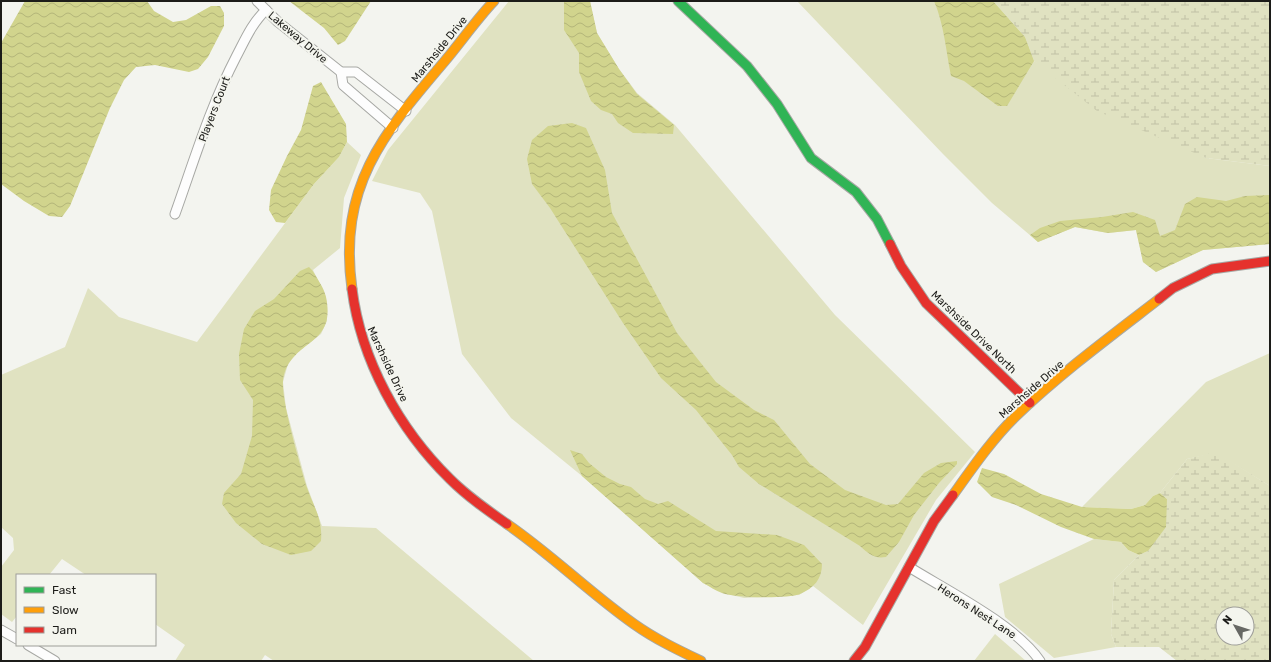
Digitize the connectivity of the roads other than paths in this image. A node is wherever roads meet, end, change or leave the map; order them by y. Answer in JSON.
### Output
{"nodes":[{"id":1,"x":258,"y":1,"type":"edge"},
{"id":2,"x":494,"y":1,"type":"edge"},
{"id":3,"x":678,"y":1,"type":"edge"},
{"id":4,"x":266,"y":10,"type":"junction"},
{"id":5,"x":341,"y":72,"type":"junction"},
{"id":6,"x":406,"y":111,"type":"junction"},
{"id":7,"x":393,"y":128,"type":"junction"},
{"id":8,"x":175,"y":214,"type":"dead end"},
{"id":9,"x":1270,"y":261,"type":"edge"},
{"id":10,"x":1030,"y":403,"type":"junction"},
{"id":11,"x":908,"y":567,"type":"junction"},
{"id":12,"x":1,"y":630,"type":"edge"},
{"id":13,"x":16,"y":638,"type":"edge"},
{"id":14,"x":30,"y":646,"type":"edge"},
{"id":15,"x":55,"y":661,"type":"edge"},
{"id":16,"x":701,"y":661,"type":"edge"},
{"id":17,"x":854,"y":661,"type":"edge"},
{"id":18,"x":1040,"y":661,"type":"edge"}],
"edges":[{"from":1,"to":4,"type":"street","name":"Lakeway Drive"},
{"from":2,"to":6,"type":"street","name":"Marshside Drive"},
{"from":3,"to":10,"type":"street","name":"Marshside Drive North"},
{"from":4,"to":5,"type":"street","name":"Lakeway Drive"},
{"from":4,"to":8,"type":"street","name":"Players Court"},
{"from":5,"to":6,"type":"street","name":"Lakeway Drive"},
{"from":5,"to":7,"type":"street","name":"Lakeway Drive"},
{"from":6,"to":7,"type":"street","name":"Marshside Drive"},
{"from":7,"to":16,"type":"street","name":"Marshside Drive"},
{"from":9,"to":10,"type":"street","name":"Marshside Drive"},
{"from":10,"to":11,"type":"street","name":"Marshside Drive"},
{"from":11,"to":17,"type":"street","name":"Marshside Drive"},
{"from":11,"to":18,"type":"street","name":"Herons Nest Lane"},
{"from":12,"to":13,"type":"street"},
{"from":14,"to":15,"type":"street"}]}
